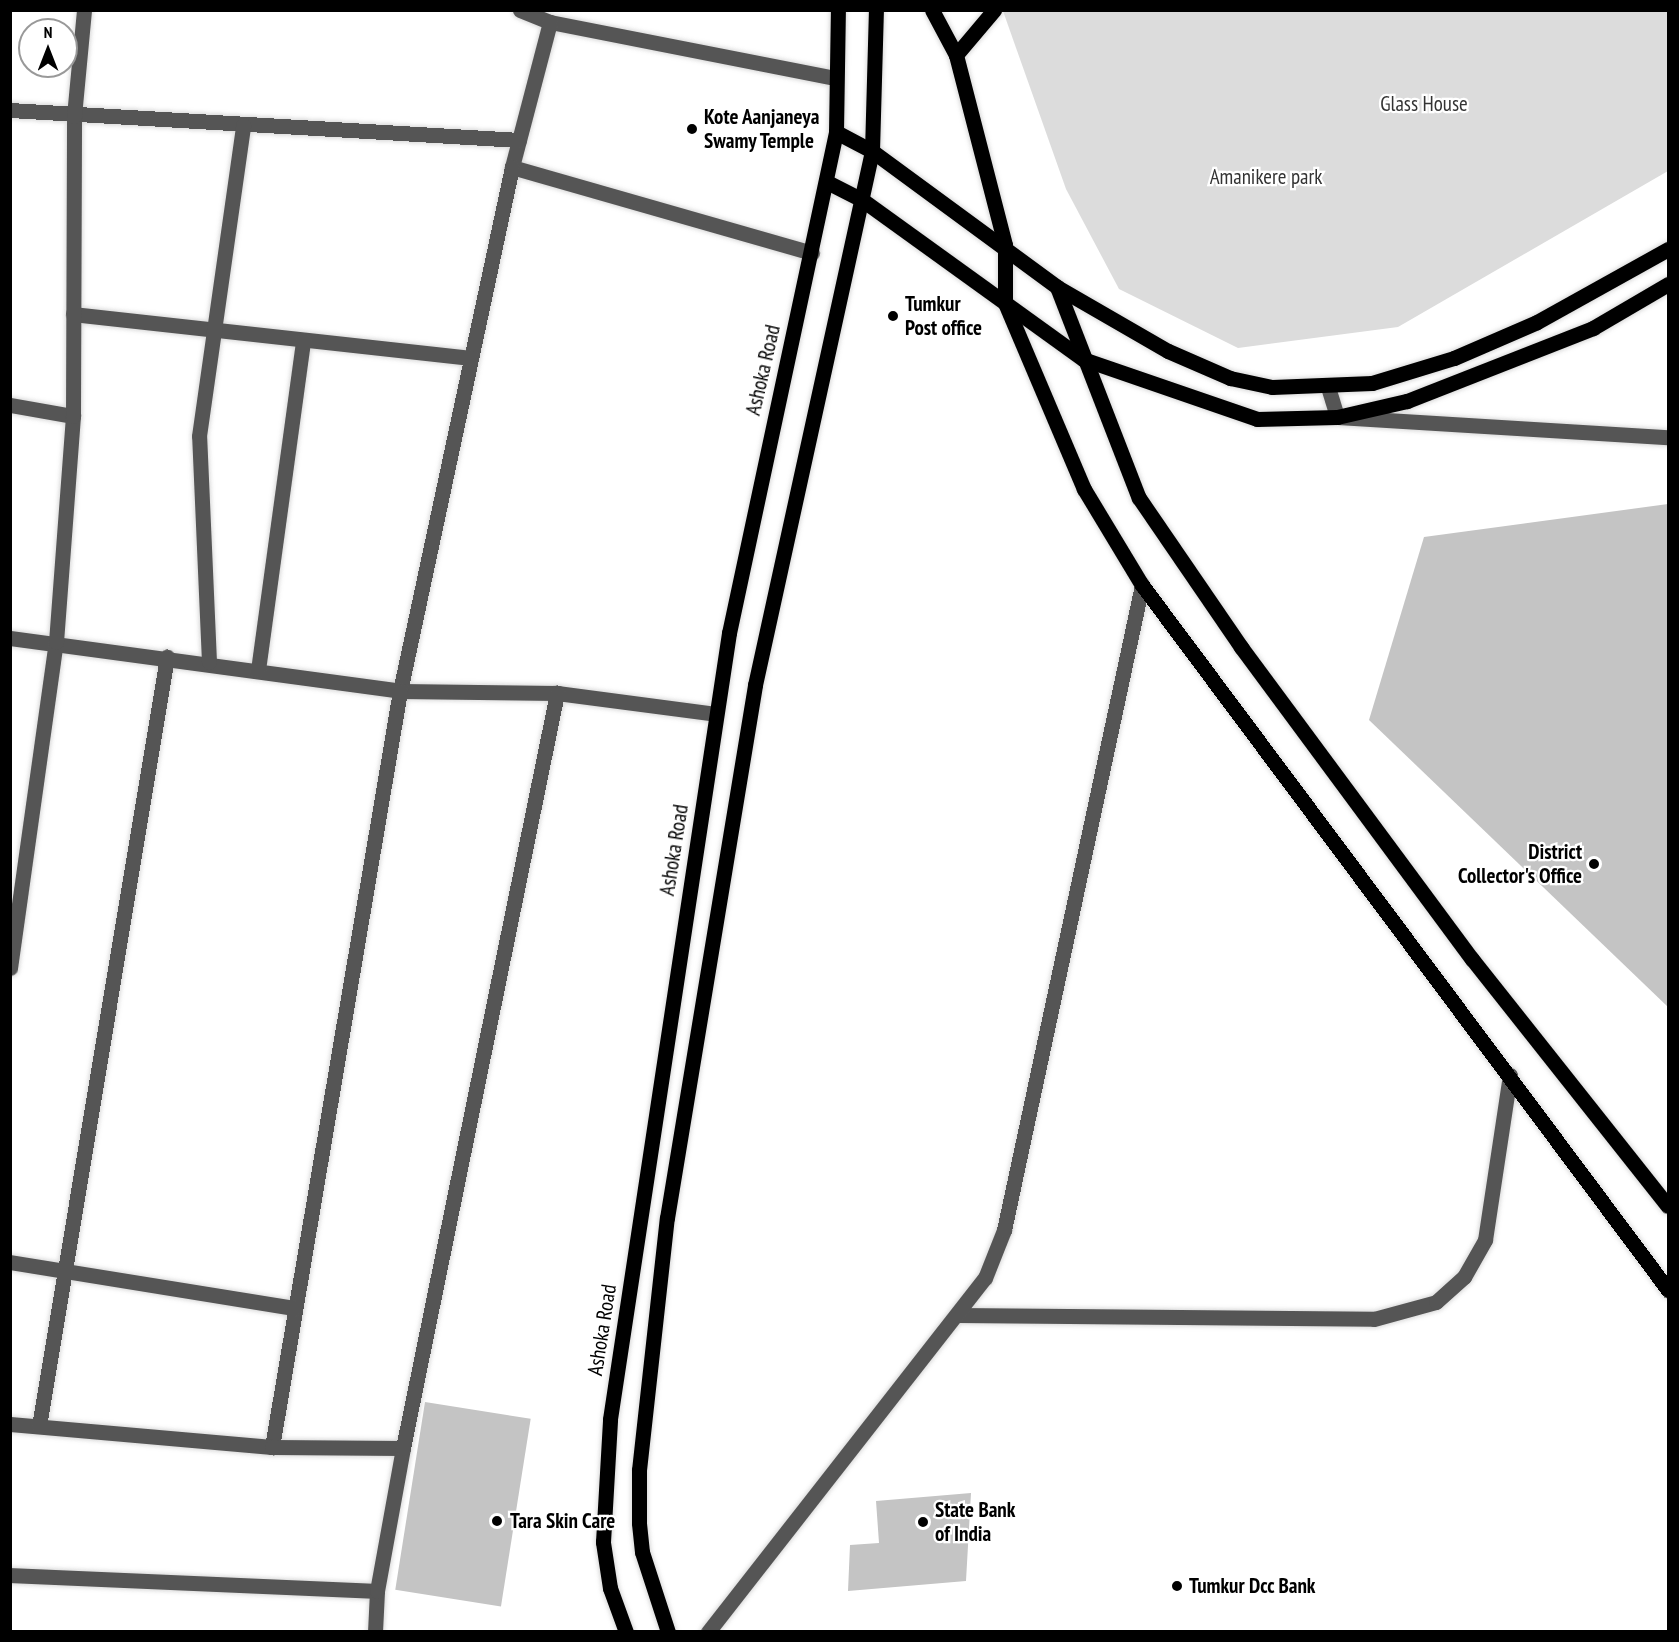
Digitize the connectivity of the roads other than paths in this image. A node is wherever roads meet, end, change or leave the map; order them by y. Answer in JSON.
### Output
{"nodes":[{"id":1,"x":84,"y":10,"type":"edge"},
{"id":2,"x":520,"y":10,"type":"edge"},
{"id":3,"x":838,"y":10,"type":"edge"},
{"id":4,"x":876,"y":10,"type":"edge"},
{"id":5,"x":932,"y":10,"type":"edge"},
{"id":6,"x":993,"y":12,"type":"edge"},
{"id":7,"x":550,"y":22,"type":"junction"},
{"id":8,"x":956,"y":55,"type":"junction"},
{"id":9,"x":836,"y":78,"type":"junction"},
{"id":10,"x":10,"y":110,"type":"edge"},
{"id":11,"x":74,"y":116,"type":"junction"},
{"id":12,"x":243,"y":125,"type":"junction"},
{"id":13,"x":836,"y":132,"type":"junction"},
{"id":14,"x":519,"y":140,"type":"junction"},
{"id":15,"x":872,"y":151,"type":"junction"},
{"id":16,"x":512,"y":167,"type":"junction"},
{"id":17,"x":827,"y":182,"type":"junction"},
{"id":18,"x":861,"y":199,"type":"junction"},
{"id":19,"x":1005,"y":245,"type":"junction"},
{"id":20,"x":1668,"y":249,"type":"edge"},
{"id":21,"x":812,"y":253,"type":"junction"},
{"id":22,"x":1668,"y":284,"type":"edge"},
{"id":23,"x":1057,"y":287,"type":"junction"},
{"id":24,"x":1005,"y":303,"type":"junction"},
{"id":25,"x":73,"y":314,"type":"junction"},
{"id":26,"x":214,"y":330,"type":"junction"},
{"id":27,"x":303,"y":340,"type":"junction"},
{"id":28,"x":471,"y":358,"type":"junction"},
{"id":29,"x":1083,"y":359,"type":"junction"},
{"id":30,"x":1328,"y":387,"type":"junction"},
{"id":31,"x":10,"y":405,"type":"edge"},
{"id":32,"x":73,"y":416,"type":"junction"},
{"id":33,"x":1336,"y":417,"type":"junction"},
{"id":34,"x":1668,"y":437,"type":"edge"},
{"id":35,"x":1142,"y":585,"type":"junction"},
{"id":36,"x":10,"y":638,"type":"edge"},
{"id":37,"x":56,"y":642,"type":"junction"},
{"id":38,"x":167,"y":657,"type":"junction"},
{"id":39,"x":209,"y":662,"type":"junction"},
{"id":40,"x":258,"y":669,"type":"junction"},
{"id":41,"x":400,"y":691,"type":"junction"},
{"id":42,"x":557,"y":693,"type":"junction"},
{"id":43,"x":716,"y":714,"type":"junction"},
{"id":44,"x":10,"y":968,"type":"edge"},
{"id":45,"x":1510,"y":1075,"type":"junction"},
{"id":46,"x":1668,"y":1206,"type":"edge"},
{"id":47,"x":10,"y":1262,"type":"edge"},
{"id":48,"x":64,"y":1271,"type":"junction"},
{"id":49,"x":1668,"y":1290,"type":"edge"},
{"id":50,"x":294,"y":1308,"type":"junction"},
{"id":51,"x":957,"y":1315,"type":"junction"},
{"id":52,"x":10,"y":1424,"type":"edge"},
{"id":53,"x":39,"y":1426,"type":"junction"},
{"id":54,"x":272,"y":1447,"type":"junction"},
{"id":55,"x":402,"y":1448,"type":"junction"},
{"id":56,"x":10,"y":1575,"type":"edge"},
{"id":57,"x":377,"y":1591,"type":"junction"},
{"id":58,"x":375,"y":1632,"type":"edge"},
{"id":59,"x":626,"y":1632,"type":"edge"},
{"id":60,"x":668,"y":1632,"type":"edge"},
{"id":61,"x":708,"y":1632,"type":"edge"}],
"edges":[{"from":1,"to":11,"type":"street"},
{"from":2,"to":7,"type":"street"},
{"from":3,"to":9,"type":"main road","name":"Ashoka Road"},
{"from":4,"to":15,"type":"main road"},
{"from":5,"to":8,"type":"main road"},
{"from":6,"to":8,"type":"main road"},
{"from":7,"to":9,"type":"street"},
{"from":7,"to":14,"type":"street"},
{"from":8,"to":19,"type":"main road"},
{"from":9,"to":13,"type":"main road","name":"Ashoka Road"},
{"from":10,"to":11,"type":"street"},
{"from":11,"to":12,"type":"street"},
{"from":11,"to":25,"type":"street"},
{"from":12,"to":14,"type":"street"},
{"from":12,"to":26,"type":"street"},
{"from":13,"to":15,"type":"main road"},
{"from":13,"to":17,"type":"main road","name":"Ashoka Road"},
{"from":14,"to":16,"type":"street"},
{"from":15,"to":18,"type":"main road"},
{"from":15,"to":19,"type":"main road"},
{"from":16,"to":21,"type":"street"},
{"from":16,"to":28,"type":"street"},
{"from":17,"to":18,"type":"main road"},
{"from":17,"to":21,"type":"main road","name":"Ashoka Road"},
{"from":18,"to":24,"type":"main road"},
{"from":18,"to":60,"type":"main road"},
{"from":19,"to":23,"type":"main road"},
{"from":19,"to":24,"type":"main road"},
{"from":20,"to":30,"type":"main road"},
{"from":21,"to":43,"type":"main road","name":"Ashoka Road"},
{"from":22,"to":33,"type":"main road"},
{"from":23,"to":29,"type":"main road"},
{"from":23,"to":30,"type":"main road"},
{"from":24,"to":29,"type":"main road"},
{"from":24,"to":35,"type":"main road"},
{"from":25,"to":26,"type":"street"},
{"from":25,"to":32,"type":"street"},
{"from":26,"to":27,"type":"street"},
{"from":26,"to":39,"type":"street"},
{"from":27,"to":28,"type":"street"},
{"from":27,"to":40,"type":"street"},
{"from":28,"to":41,"type":"street"},
{"from":29,"to":33,"type":"main road"},
{"from":29,"to":46,"type":"main road"},
{"from":30,"to":33,"type":"street"},
{"from":31,"to":32,"type":"street"},
{"from":32,"to":37,"type":"street"},
{"from":33,"to":34,"type":"street"},
{"from":35,"to":45,"type":"main road"},
{"from":35,"to":51,"type":"street"},
{"from":36,"to":37,"type":"street"},
{"from":37,"to":38,"type":"street"},
{"from":37,"to":44,"type":"street"},
{"from":38,"to":39,"type":"street"},
{"from":38,"to":48,"type":"street"},
{"from":39,"to":40,"type":"street"},
{"from":40,"to":41,"type":"street"},
{"from":41,"to":42,"type":"street"},
{"from":41,"to":50,"type":"street"},
{"from":42,"to":43,"type":"street"},
{"from":42,"to":55,"type":"street"},
{"from":43,"to":59,"type":"main road","name":"Ashoka Road"},
{"from":45,"to":49,"type":"main road"},
{"from":45,"to":51,"type":"street"},
{"from":47,"to":48,"type":"street"},
{"from":48,"to":50,"type":"street"},
{"from":48,"to":53,"type":"street"},
{"from":50,"to":54,"type":"street"},
{"from":51,"to":61,"type":"street"},
{"from":52,"to":53,"type":"street"},
{"from":53,"to":54,"type":"street"},
{"from":54,"to":55,"type":"street"},
{"from":55,"to":57,"type":"street"},
{"from":56,"to":57,"type":"street"},
{"from":57,"to":58,"type":"street"}]}
